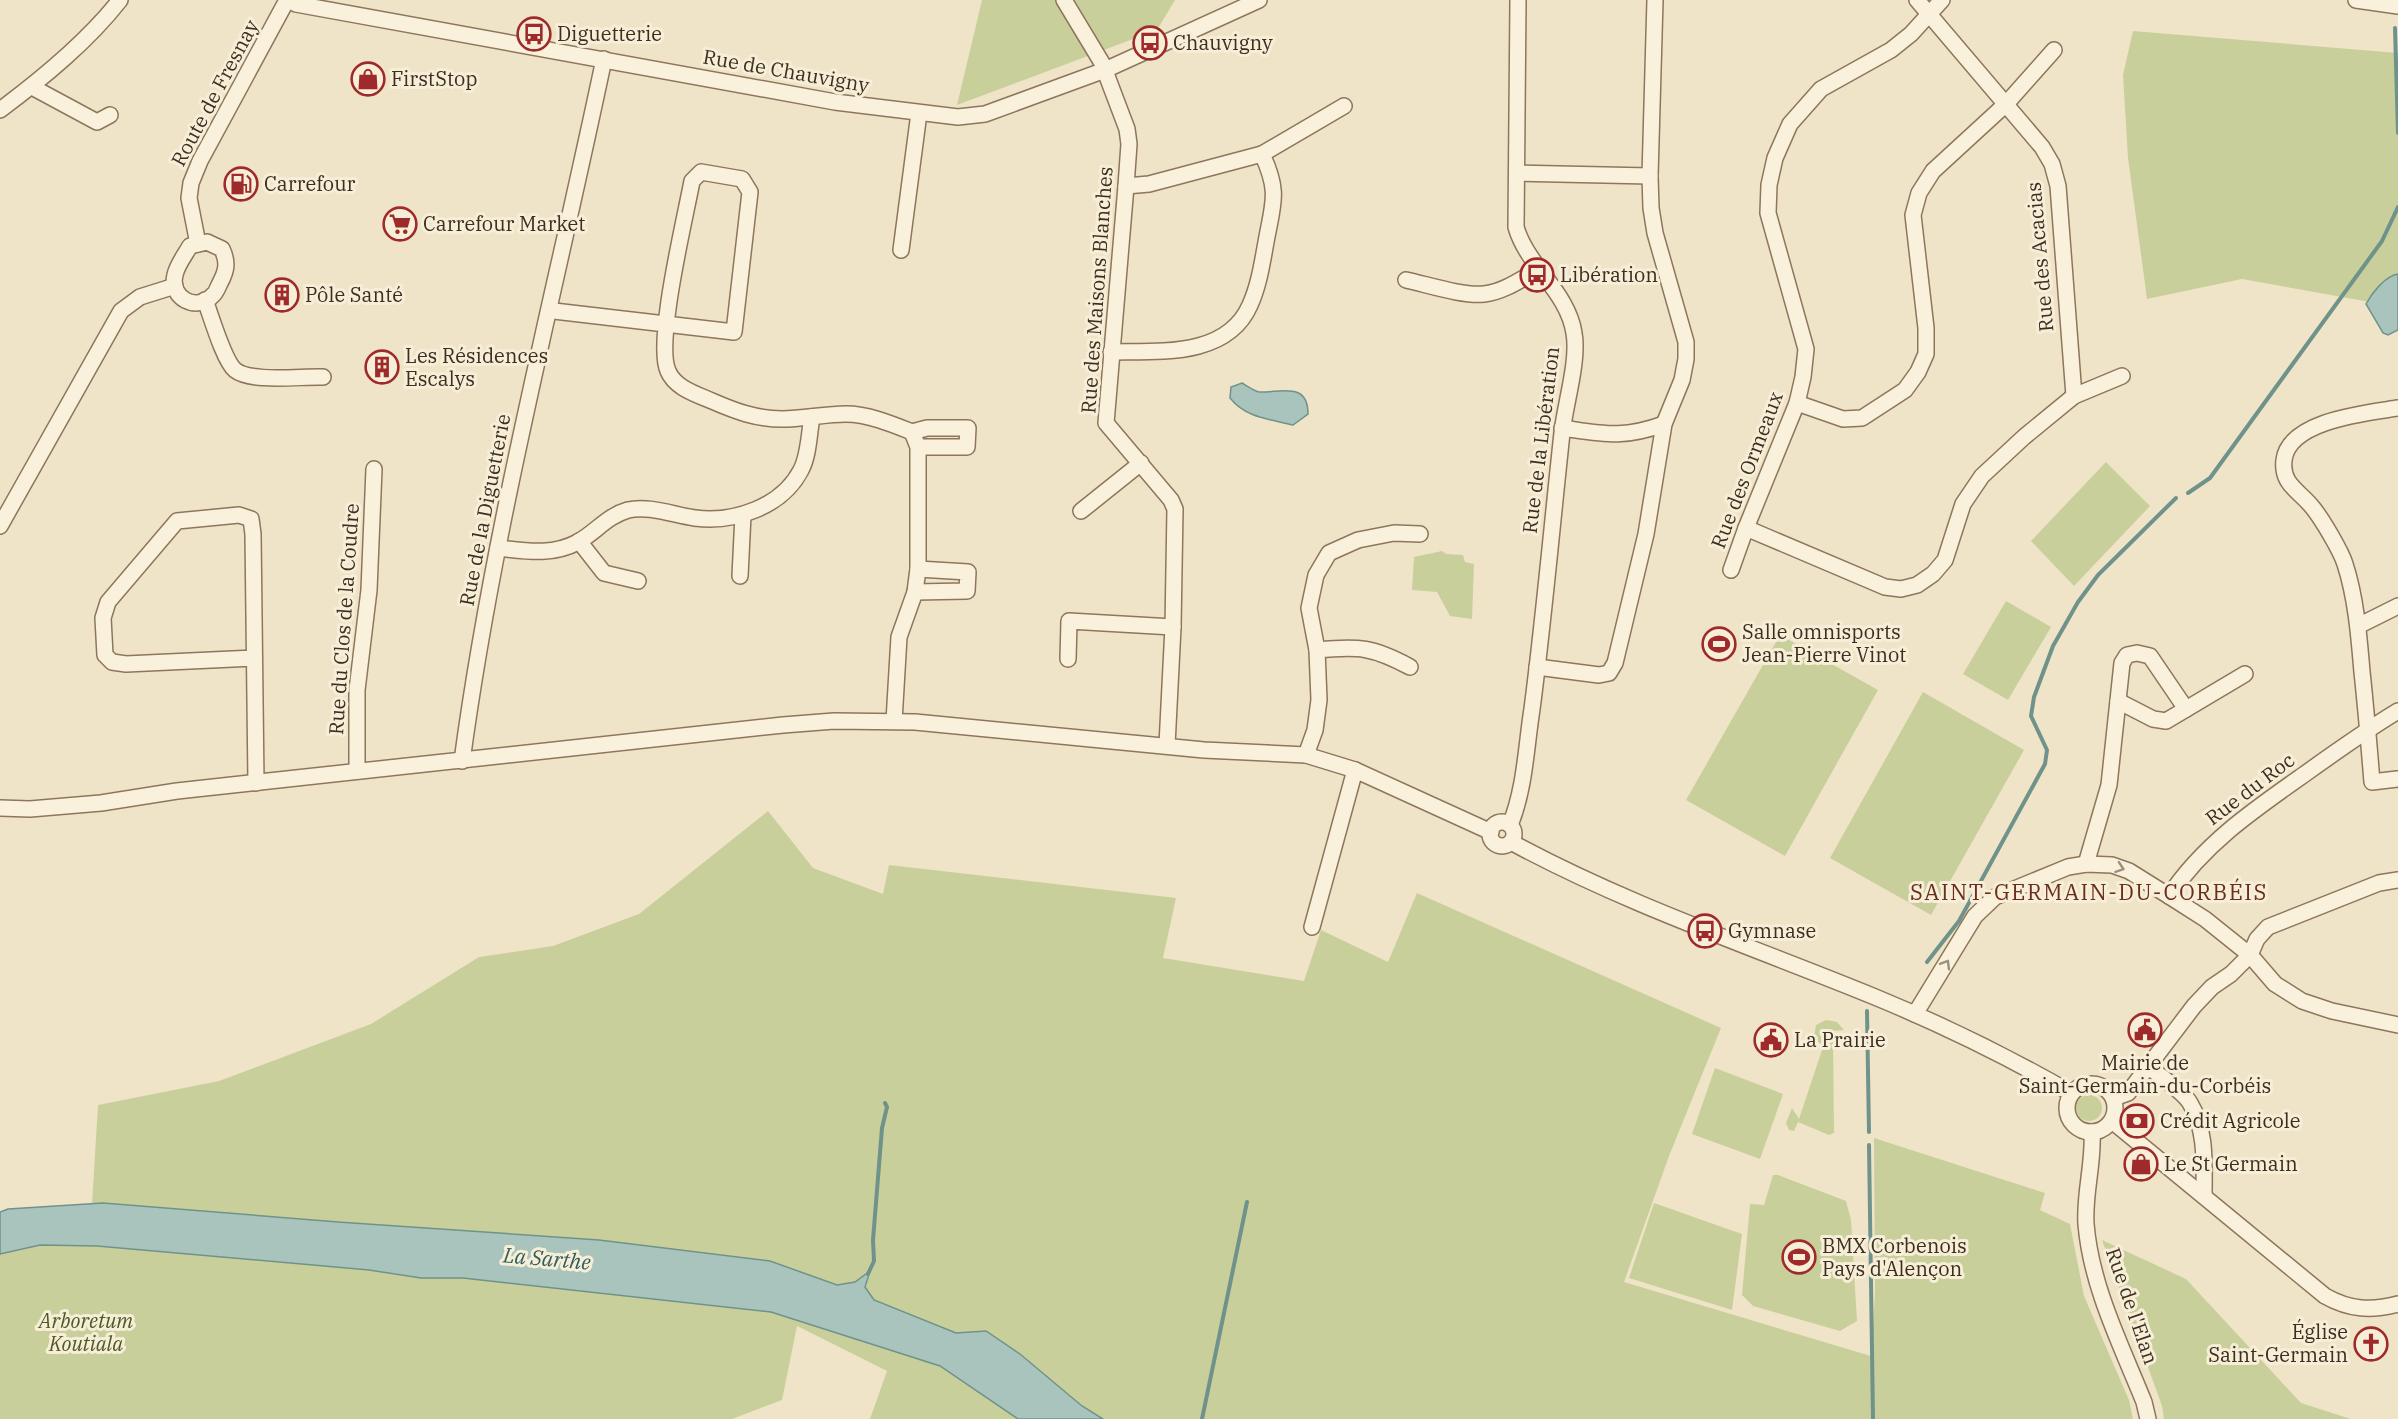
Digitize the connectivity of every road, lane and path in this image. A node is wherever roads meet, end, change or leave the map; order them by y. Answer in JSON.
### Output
{"nodes":[{"id":1,"x":120,"y":0,"type":"edge"},
{"id":2,"x":288,"y":0,"type":"edge"},
{"id":3,"x":1064,"y":0,"type":"edge"},
{"id":4,"x":1259,"y":0,"type":"edge"},
{"id":5,"x":1518,"y":0,"type":"edge"},
{"id":6,"x":1655,"y":0,"type":"edge"},
{"id":7,"x":1917,"y":0,"type":"edge"},
{"id":8,"x":1942,"y":0,"type":"edge"},
{"id":9,"x":2356,"y":0,"type":"edge"},
{"id":10,"x":2398,"y":6,"type":"edge"},
{"id":11,"x":1930,"y":15,"type":"junction"},
{"id":12,"x":2054,"y":50,"type":"dead end"},
{"id":13,"x":604,"y":59,"type":"junction"},
{"id":14,"x":1105,"y":70,"type":"junction"},
{"id":15,"x":32,"y":87,"type":"junction"},
{"id":16,"x":2006,"y":104,"type":"junction"},
{"id":17,"x":1344,"y":106,"type":"dead end"},
{"id":18,"x":0,"y":110,"type":"edge"},
{"id":19,"x":919,"y":113,"type":"junction"},
{"id":20,"x":110,"y":115,"type":"dead end"},
{"id":21,"x":1262,"y":154,"type":"junction"},
{"id":22,"x":1517,"y":173,"type":"junction"},
{"id":23,"x":1650,"y":176,"type":"junction"},
{"id":24,"x":1126,"y":186,"type":"junction"},
{"id":25,"x":198,"y":244,"type":"junction"},
{"id":26,"x":901,"y":250,"type":"dead end"},
{"id":27,"x":1539,"y":269,"type":"junction"},
{"id":28,"x":1406,"y":280,"type":"dead end"},
{"id":29,"x":175,"y":286,"type":"junction"},
{"id":30,"x":205,"y":300,"type":"junction"},
{"id":31,"x":549,"y":310,"type":"junction"},
{"id":32,"x":666,"y":324,"type":"junction"},
{"id":33,"x":1111,"y":352,"type":"junction"},
{"id":34,"x":2121,"y":376,"type":"dead end"},
{"id":35,"x":323,"y":377,"type":"dead end"},
{"id":36,"x":2074,"y":396,"type":"junction"},
{"id":37,"x":1797,"y":403,"type":"junction"},
{"id":38,"x":2398,"y":408,"type":"edge"},
{"id":39,"x":812,"y":417,"type":"junction"},
{"id":40,"x":1664,"y":424,"type":"junction"},
{"id":41,"x":1562,"y":428,"type":"junction"},
{"id":42,"x":1141,"y":463,"type":"junction"},
{"id":43,"x":374,"y":469,"type":"dead end"},
{"id":44,"x":1081,"y":511,"type":"dead end"},
{"id":45,"x":742,"y":515,"type":"junction"},
{"id":46,"x":0,"y":526,"type":"edge"},
{"id":47,"x":1746,"y":528,"type":"junction"},
{"id":48,"x":1420,"y":534,"type":"dead end"},
{"id":49,"x":579,"y":541,"type":"junction"},
{"id":50,"x":498,"y":548,"type":"junction"},
{"id":51,"x":918,"y":569,"type":"junction"},
{"id":52,"x":1731,"y":570,"type":"dead end"},
{"id":53,"x":740,"y":576,"type":"dead end"},
{"id":54,"x":638,"y":581,"type":"dead end"},
{"id":55,"x":915,"y":592,"type":"junction"},
{"id":56,"x":2398,"y":606,"type":"edge"},
{"id":57,"x":2358,"y":626,"type":"junction"},
{"id":58,"x":1173,"y":627,"type":"junction"},
{"id":59,"x":1317,"y":650,"type":"junction"},
{"id":60,"x":254,"y":658,"type":"junction"},
{"id":61,"x":1068,"y":659,"type":"dead end"},
{"id":62,"x":1410,"y":667,"type":"dead end"},
{"id":63,"x":1537,"y":667,"type":"junction"},
{"id":64,"x":2245,"y":674,"type":"dead end"},
{"id":65,"x":2118,"y":701,"type":"junction"},
{"id":66,"x":2186,"y":709,"type":"junction"},
{"id":67,"x":2398,"y":711,"type":"edge"},
{"id":68,"x":894,"y":721,"type":"junction"},
{"id":69,"x":2367,"y":729,"type":"junction"},
{"id":70,"x":1167,"y":745,"type":"junction"},
{"id":71,"x":1306,"y":755,"type":"junction"},
{"id":72,"x":462,"y":760,"type":"junction"},
{"id":73,"x":1355,"y":770,"type":"junction"},
{"id":74,"x":357,"y":771,"type":"junction"},
{"id":75,"x":2397,"y":779,"type":"edge"},
{"id":76,"x":256,"y":783,"type":"junction"},
{"id":77,"x":0,"y":808,"type":"edge"},
{"id":78,"x":1510,"y":825,"type":"junction"},
{"id":79,"x":1491,"y":832,"type":"junction"},
{"id":80,"x":1511,"y":843,"type":"junction"},
{"id":81,"x":2086,"y":864,"type":"junction"},
{"id":82,"x":2398,"y":880,"type":"edge"},
{"id":83,"x":2169,"y":896,"type":"junction"},
{"id":84,"x":1312,"y":927,"type":"dead end"},
{"id":85,"x":2250,"y":955,"type":"junction"},
{"id":86,"x":1915,"y":1014,"type":"junction"},
{"id":87,"x":2398,"y":1025,"type":"edge"},
{"id":88,"x":2148,"y":1066,"type":"junction"},
{"id":89,"x":2071,"y":1093,"type":"junction"},
{"id":90,"x":2114,"y":1098,"type":"junction"},
{"id":91,"x":2112,"y":1120,"type":"junction"},
{"id":92,"x":2092,"y":1132,"type":"junction"},
{"id":93,"x":2204,"y":1196,"type":"junction"},
{"id":94,"x":2398,"y":1304,"type":"edge"},
{"id":95,"x":2148,"y":1419,"type":"edge"}],
"edges":[{"from":1,"to":15,"type":"street"},
{"from":2,"to":13,"type":"street","name":"Rue de Chauvigny"},
{"from":2,"to":25,"type":"street","name":"Route de Fresnay"},
{"from":3,"to":14,"type":"street","name":"Rue des Maisons Blanches"},
{"from":4,"to":14,"type":"street","name":"Rue de Chauvigny"},
{"from":5,"to":22,"type":"street","name":"Rue de la Libération"},
{"from":6,"to":23,"type":"street"},
{"from":7,"to":11,"type":"street","name":"Rue des Acacias"},
{"from":8,"to":11,"type":"street","name":"Rue des Ormeaux"},
{"from":9,"to":10,"type":"street"},
{"from":11,"to":16,"type":"street","name":"Rue des Acacias"},
{"from":11,"to":37,"type":"street","name":"Rue des Ormeaux"},
{"from":12,"to":16,"type":"street"},
{"from":13,"to":19,"type":"street","name":"Rue de Chauvigny"},
{"from":13,"to":31,"type":"street","name":"Rue de la Diguetterie"},
{"from":14,"to":19,"type":"street","name":"Rue de Chauvigny"},
{"from":14,"to":24,"type":"street","name":"Rue des Maisons Blanches"},
{"from":15,"to":18,"type":"street"},
{"from":15,"to":20,"type":"street"},
{"from":16,"to":36,"type":"street","name":"Rue des Acacias"},
{"from":16,"to":37,"type":"street"},
{"from":17,"to":21,"type":"street"},
{"from":19,"to":26,"type":"street"},
{"from":21,"to":24,"type":"street"},
{"from":21,"to":33,"type":"street"},
{"from":22,"to":23,"type":"street"},
{"from":22,"to":27,"type":"street","name":"Rue de la Libération"},
{"from":23,"to":40,"type":"street"},
{"from":24,"to":33,"type":"street","name":"Rue des Maisons Blanches"},
{"from":25,"to":29,"type":"street"},
{"from":25,"to":30,"type":"street"},
{"from":27,"to":28,"type":"street"},
{"from":27,"to":41,"type":"street","name":"Rue de la Libération"},
{"from":29,"to":30,"type":"street"},
{"from":29,"to":46,"type":"street"},
{"from":30,"to":35,"type":"street"},
{"from":31,"to":32,"type":"street"},
{"from":31,"to":50,"type":"street","name":"Rue de la Diguetterie"},
{"from":32,"to":32,"type":"street"},
{"from":32,"to":39,"type":"street"},
{"from":33,"to":42,"type":"street","name":"Rue des Maisons Blanches"},
{"from":34,"to":36,"type":"street"},
{"from":36,"to":47,"type":"street"},
{"from":37,"to":47,"type":"street","name":"Rue des Ormeaux"},
{"from":38,"to":57,"type":"street"},
{"from":39,"to":45,"type":"street"},
{"from":39,"to":51,"type":"street"},
{"from":40,"to":41,"type":"street"},
{"from":40,"to":63,"type":"street"},
{"from":41,"to":63,"type":"street","name":"Rue de la Libération"},
{"from":42,"to":44,"type":"street"},
{"from":42,"to":58,"type":"street","name":"Rue des Maisons Blanches"},
{"from":43,"to":74,"type":"street","name":"Rue du Clos de la Coudre"},
{"from":45,"to":49,"type":"street"},
{"from":45,"to":53,"type":"street"},
{"from":47,"to":52,"type":"street","name":"Rue des Ormeaux"},
{"from":48,"to":59,"type":"street"},
{"from":49,"to":50,"type":"street"},
{"from":49,"to":54,"type":"street"},
{"from":50,"to":72,"type":"street","name":"Rue de la Diguetterie"},
{"from":51,"to":55,"type":"street"},
{"from":51,"to":55,"type":"street"},
{"from":55,"to":68,"type":"street"},
{"from":56,"to":57,"type":"street"},
{"from":57,"to":69,"type":"street"},
{"from":58,"to":61,"type":"street"},
{"from":58,"to":70,"type":"street","name":"Rue des Maisons Blanches"},
{"from":59,"to":62,"type":"street"},
{"from":59,"to":71,"type":"street"},
{"from":60,"to":60,"type":"street"},
{"from":60,"to":76,"type":"street"},
{"from":63,"to":78,"type":"street","name":"Rue de la Libération"},
{"from":64,"to":66,"type":"street"},
{"from":65,"to":66,"type":"street"},
{"from":65,"to":66,"type":"street"},
{"from":65,"to":81,"type":"street"},
{"from":67,"to":69,"type":"street","name":"Rue du Roc"},
{"from":68,"to":70,"type":"street"},
{"from":68,"to":72,"type":"street"},
{"from":69,"to":75,"type":"street"},
{"from":69,"to":83,"type":"street","name":"Rue du Roc"},
{"from":70,"to":71,"type":"street"},
{"from":71,"to":73,"type":"street"},
{"from":72,"to":74,"type":"street"},
{"from":73,"to":79,"type":"street"},
{"from":73,"to":84,"type":"street"},
{"from":74,"to":76,"type":"street"},
{"from":76,"to":77,"type":"street"},
{"from":78,"to":79,"type":"street"},
{"from":78,"to":80,"type":"street"},
{"from":79,"to":80,"type":"street"},
{"from":80,"to":86,"type":"street"},
{"from":81,"to":83,"type":"street","one_way":true},
{"from":86,"to":81,"type":"street","one_way":true},
{"from":82,"to":85,"type":"street"},
{"from":83,"to":85,"type":"street"},
{"from":85,"to":87,"type":"street"},
{"from":85,"to":88,"type":"street"},
{"from":86,"to":89,"type":"street"},
{"from":88,"to":90,"type":"street"},
{"from":88,"to":93,"type":"street"},
{"from":89,"to":90,"type":"street"},
{"from":89,"to":92,"type":"street"},
{"from":90,"to":91,"type":"street"},
{"from":91,"to":92,"type":"street"},
{"from":91,"to":93,"type":"street"},
{"from":92,"to":95,"type":"street","name":"Rue de l'Elan"},
{"from":93,"to":94,"type":"street"}]}
